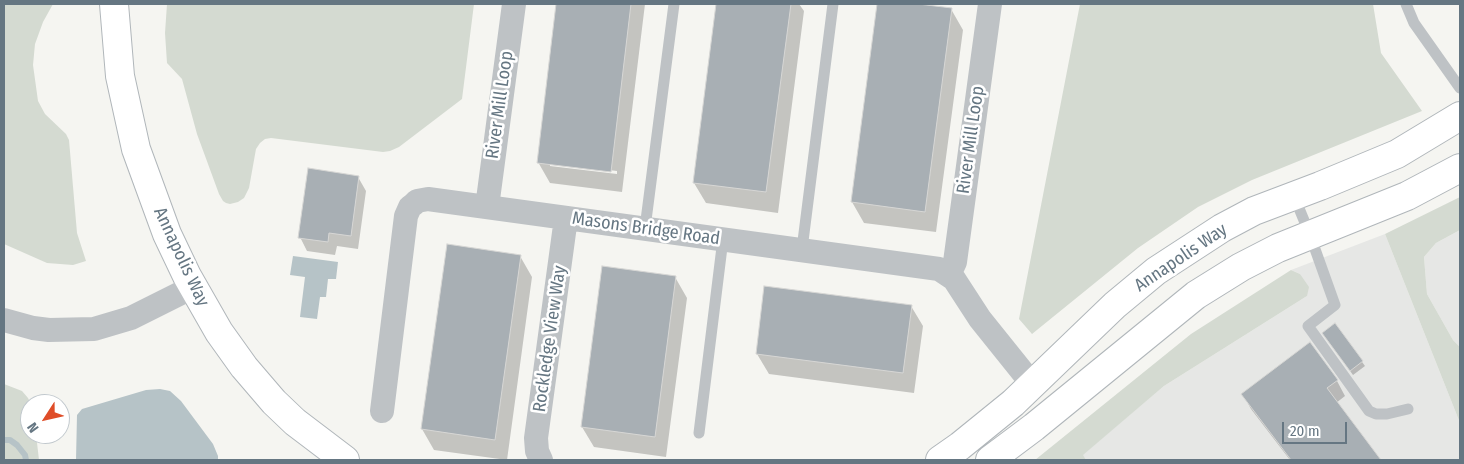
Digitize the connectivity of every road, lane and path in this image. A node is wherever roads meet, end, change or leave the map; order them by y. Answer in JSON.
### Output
{"nodes":[{"id":1,"x":114,"y":4,"type":"edge"},
{"id":2,"x":514,"y":4,"type":"edge"},
{"id":3,"x":674,"y":4,"type":"edge"},
{"id":4,"x":832,"y":4,"type":"edge"},
{"id":5,"x":990,"y":4,"type":"edge"},
{"id":6,"x":1406,"y":4,"type":"edge"},
{"id":7,"x":1460,"y":88,"type":"edge"},
{"id":8,"x":1460,"y":116,"type":"edge"},
{"id":9,"x":1460,"y":168,"type":"edge"},
{"id":10,"x":1294,"y":196,"type":"junction"},
{"id":11,"x":487,"y":207,"type":"junction"},
{"id":12,"x":566,"y":218,"type":"junction"},
{"id":13,"x":645,"y":228,"type":"junction"},
{"id":14,"x":1310,"y":235,"type":"junction"},
{"id":15,"x":723,"y":239,"type":"junction"},
{"id":16,"x":802,"y":249,"type":"junction"},
{"id":17,"x":949,"y":274,"type":"junction"},
{"id":18,"x":193,"y":287,"type":"junction"},
{"id":19,"x":4,"y":320,"type":"edge"},
{"id":20,"x":1033,"y":385,"type":"junction"},
{"id":21,"x":1408,"y":409,"type":"dead end"},
{"id":22,"x":382,"y":411,"type":"dead end"},
{"id":23,"x":699,"y":433,"type":"dead end"},
{"id":24,"x":345,"y":460,"type":"edge"},
{"id":25,"x":541,"y":460,"type":"edge"},
{"id":26,"x":940,"y":460,"type":"edge"},
{"id":27,"x":990,"y":460,"type":"edge"}],
"edges":[{"from":1,"to":18,"type":"street","name":"Annapolis Way"},
{"from":2,"to":11,"type":"street","name":"River Mill Loop"},
{"from":3,"to":13,"type":"lane"},
{"from":4,"to":16,"type":"lane"},
{"from":5,"to":17,"type":"street","name":"River Mill Loop"},
{"from":6,"to":7,"type":"lane"},
{"from":8,"to":10,"type":"street","name":"Annapolis Way"},
{"from":9,"to":14,"type":"street"},
{"from":10,"to":14,"type":"lane"},
{"from":10,"to":20,"type":"street","name":"Annapolis Way"},
{"from":11,"to":12,"type":"street","name":"Masons Bridge Road"},
{"from":11,"to":22,"type":"street","name":"Masons Bridge Road"},
{"from":12,"to":13,"type":"street","name":"Masons Bridge Road"},
{"from":12,"to":25,"type":"street","name":"Rockledge View Way"},
{"from":13,"to":15,"type":"street","name":"Masons Bridge Road"},
{"from":14,"to":21,"type":"lane"},
{"from":14,"to":27,"type":"street"},
{"from":15,"to":16,"type":"street","name":"Masons Bridge Road"},
{"from":15,"to":23,"type":"lane"},
{"from":16,"to":17,"type":"street","name":"Masons Bridge Road"},
{"from":17,"to":20,"type":"street"},
{"from":18,"to":19,"type":"street"},
{"from":18,"to":24,"type":"street","name":"Annapolis Way"},
{"from":20,"to":26,"type":"street","name":"Annapolis Way"}]}
